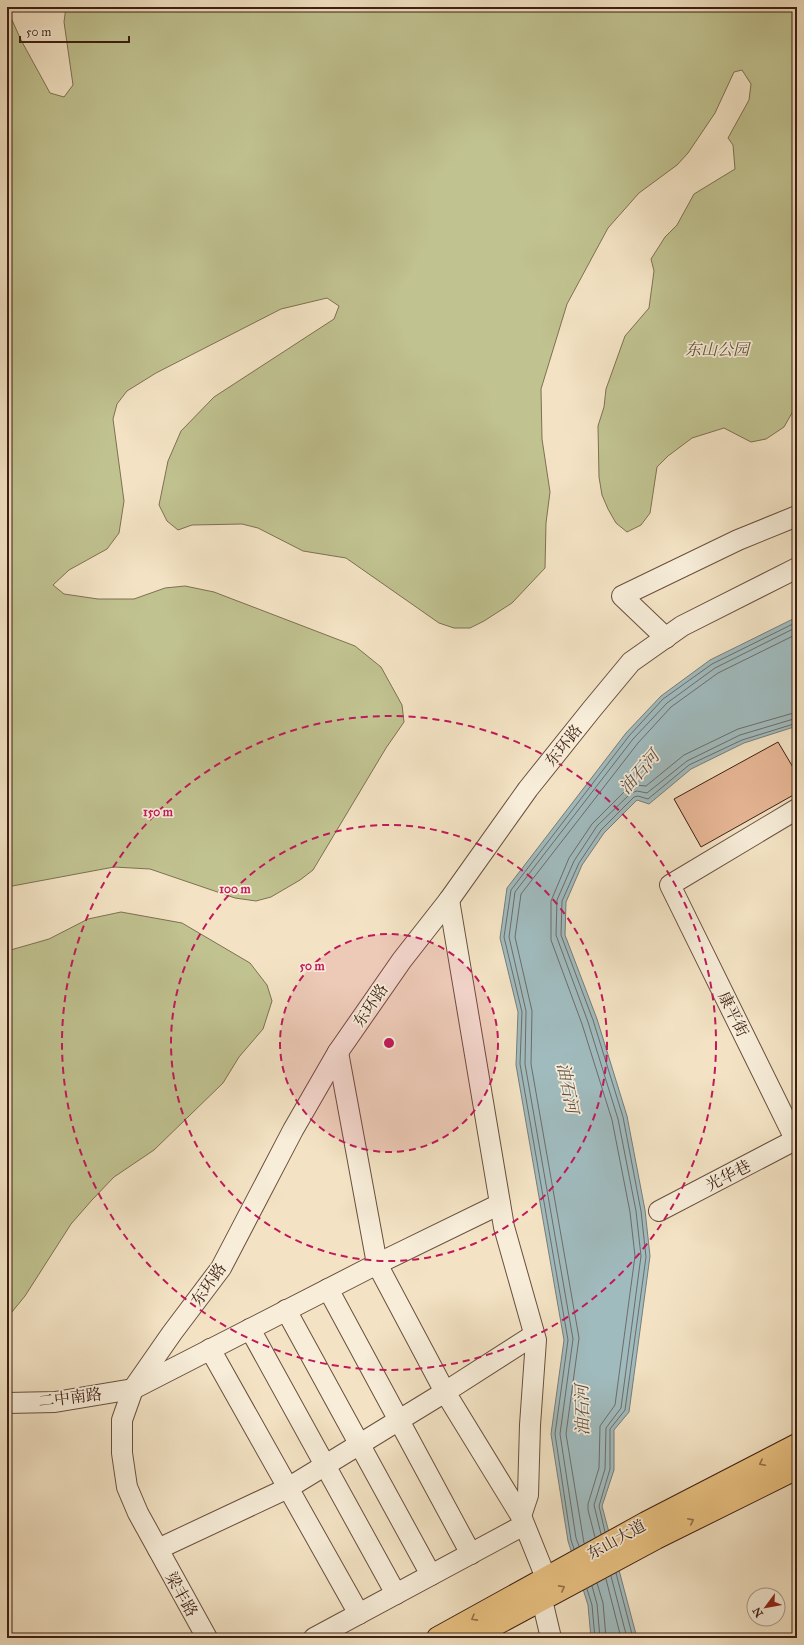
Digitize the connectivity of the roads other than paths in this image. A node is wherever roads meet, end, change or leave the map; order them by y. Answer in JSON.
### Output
{"nodes":[{"id":1,"x":797,"y":516,"type":"edge"},
{"id":2,"x":797,"y":568,"type":"edge"},
{"id":3,"x":666,"y":638,"type":"junction"},
{"id":4,"x":797,"y":809,"type":"edge"},
{"id":5,"x":449,"y":900,"type":"junction"},
{"id":6,"x":338,"y":1052,"type":"junction"},
{"id":7,"x":797,"y":1141,"type":"edge"},
{"id":8,"x":500,"y":1204,"type":"junction"},
{"id":9,"x":659,"y":1211,"type":"dead end"},
{"id":10,"x":377,"y":1264,"type":"junction"},
{"id":11,"x":328,"y":1289,"type":"junction"},
{"id":12,"x":286,"y":1310,"type":"junction"},
{"id":13,"x":250,"y":1329,"type":"junction"},
{"id":14,"x":534,"y":1335,"type":"junction"},
{"id":15,"x":210,"y":1349,"type":"junction"},
{"id":16,"x":133,"y":1389,"type":"junction"},
{"id":17,"x":445,"y":1392,"type":"junction"},
{"id":18,"x":7,"y":1403,"type":"edge"},
{"id":19,"x":399,"y":1420,"type":"junction"},
{"id":20,"x":359,"y":1444,"type":"junction"},
{"id":21,"x":797,"y":1445,"type":"edge"},
{"id":22,"x":325,"y":1465,"type":"junction"},
{"id":23,"x":797,"y":1468,"type":"edge"},
{"id":24,"x":288,"y":1488,"type":"junction"},
{"id":25,"x":522,"y":1521,"type":"junction"},
{"id":26,"x":651,"y":1530,"type":"junction"},
{"id":27,"x":158,"y":1549,"type":"junction"},
{"id":28,"x":470,"y":1554,"type":"junction"},
{"id":29,"x":431,"y":1575,"type":"junction"},
{"id":30,"x":546,"y":1578,"type":"junction"},
{"id":31,"x":396,"y":1594,"type":"junction"},
{"id":32,"x":542,"y":1600,"type":"junction"},
{"id":33,"x":512,"y":1606,"type":"junction"},
{"id":34,"x":358,"y":1614,"type":"junction"},
{"id":35,"x":207,"y":1638,"type":"edge"},
{"id":36,"x":314,"y":1638,"type":"edge"},
{"id":37,"x":438,"y":1638,"type":"edge"},
{"id":38,"x":470,"y":1638,"type":"edge"},
{"id":39,"x":551,"y":1638,"type":"edge"}],
"edges":[{"from":1,"to":3,"type":"street"},
{"from":2,"to":3,"type":"street","name":"东环路"},
{"from":3,"to":5,"type":"street","name":"东环路"},
{"from":4,"to":7,"type":"street","name":"康平街"},
{"from":5,"to":6,"type":"street","name":"东环路"},
{"from":5,"to":8,"type":"street"},
{"from":6,"to":10,"type":"street"},
{"from":6,"to":16,"type":"street","name":"东环路"},
{"from":7,"to":9,"type":"street","name":"光华巷"},
{"from":8,"to":10,"type":"street","name":"二中南路"},
{"from":8,"to":14,"type":"street"},
{"from":10,"to":11,"type":"street","name":"二中南路"},
{"from":10,"to":17,"type":"street"},
{"from":11,"to":12,"type":"street","name":"二中南路"},
{"from":11,"to":19,"type":"street"},
{"from":12,"to":13,"type":"street","name":"二中南路"},
{"from":12,"to":20,"type":"street"},
{"from":13,"to":15,"type":"street","name":"二中南路"},
{"from":13,"to":22,"type":"street"},
{"from":14,"to":17,"type":"street"},
{"from":14,"to":25,"type":"street"},
{"from":15,"to":16,"type":"street","name":"二中南路"},
{"from":15,"to":24,"type":"street"},
{"from":16,"to":18,"type":"street","name":"二中南路"},
{"from":16,"to":27,"type":"street","name":"东环路"},
{"from":17,"to":19,"type":"street"},
{"from":17,"to":25,"type":"street"},
{"from":19,"to":20,"type":"street"},
{"from":19,"to":28,"type":"street"},
{"from":20,"to":22,"type":"street"},
{"from":20,"to":29,"type":"street"},
{"from":21,"to":26,"type":"main road","name":"东山大道","one_way":true},
{"from":22,"to":24,"type":"street"},
{"from":22,"to":31,"type":"street"},
{"from":26,"to":23,"type":"main road","name":"东山大道","one_way":true},
{"from":24,"to":27,"type":"street"},
{"from":24,"to":34,"type":"street"},
{"from":25,"to":28,"type":"street"},
{"from":25,"to":30,"type":"street"},
{"from":26,"to":30,"type":"main road","name":"东山大道"},
{"from":32,"to":26,"type":"main road","name":"东山大道","one_way":true},
{"from":27,"to":35,"type":"street","name":"梁丰路"},
{"from":28,"to":29,"type":"street"},
{"from":29,"to":31,"type":"street"},
{"from":30,"to":33,"type":"main road","name":"东山大道"},
{"from":31,"to":34,"type":"street"},
{"from":32,"to":33,"type":"main road","name":"东山大道"},
{"from":32,"to":39,"type":"street"},
{"from":33,"to":37,"type":"main road","name":"东山大道","one_way":true},
{"from":33,"to":38,"type":"main road","name":"东山大道"},
{"from":34,"to":36,"type":"street"}]}
